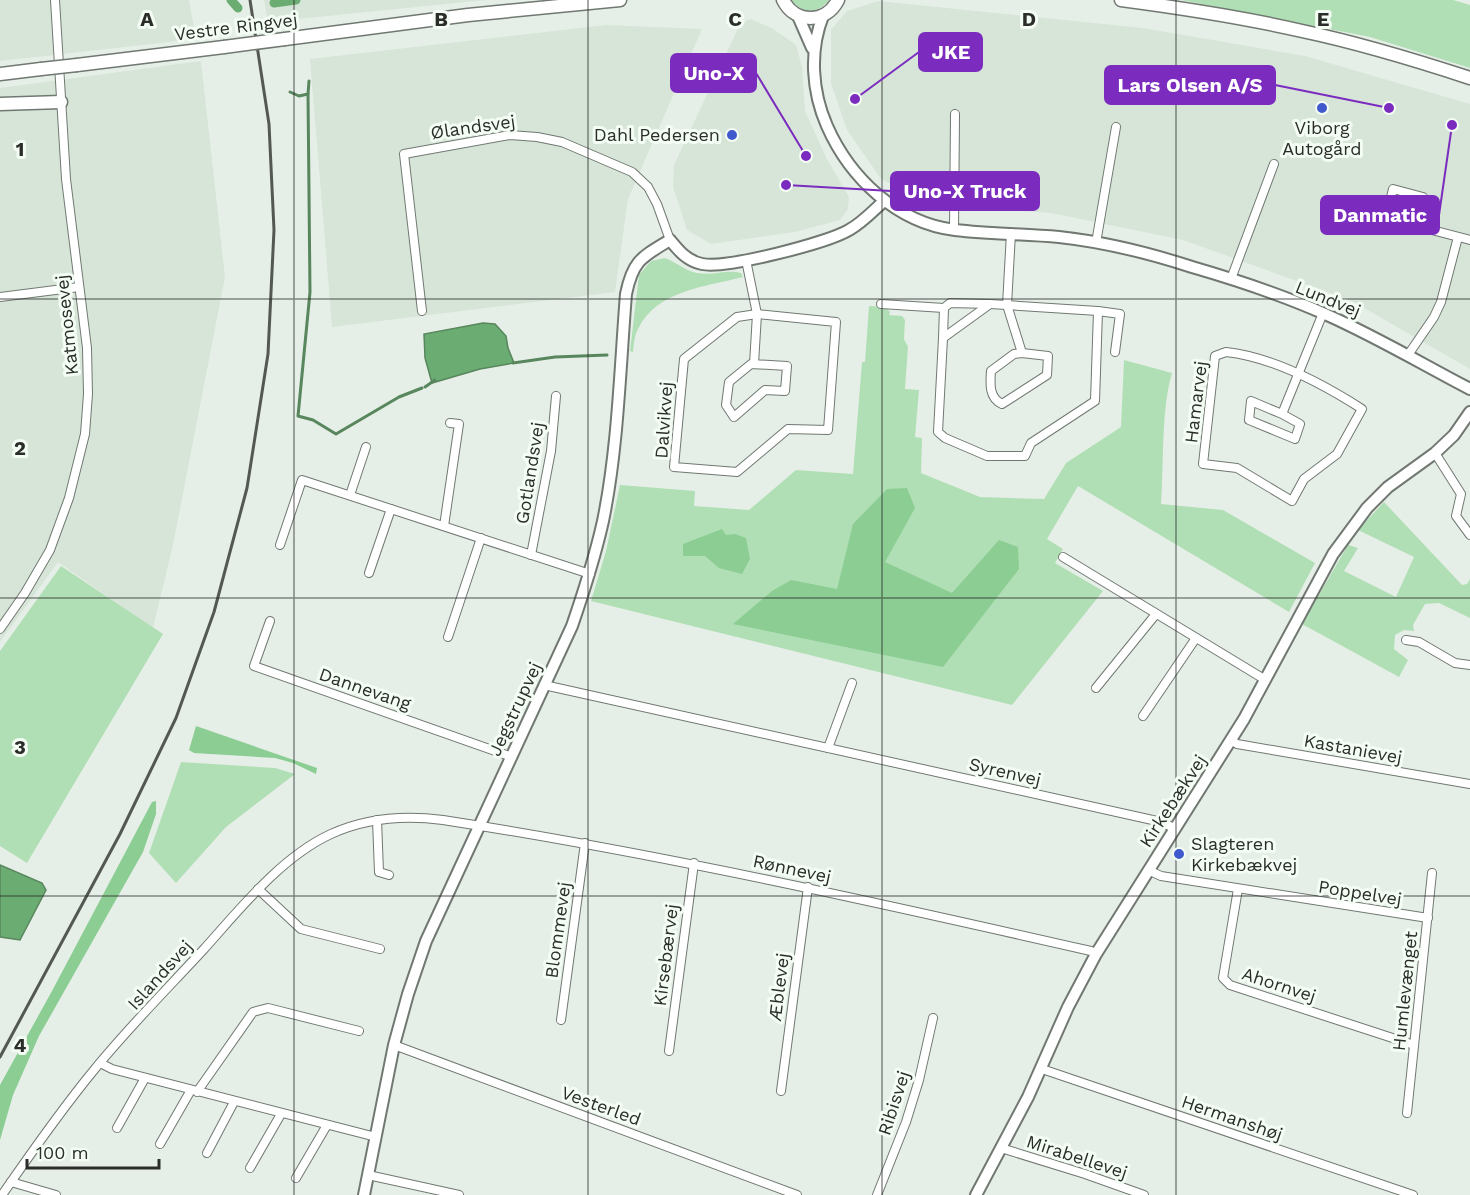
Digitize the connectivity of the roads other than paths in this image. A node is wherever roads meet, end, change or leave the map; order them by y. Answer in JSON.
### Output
{"nodes":[{"id":1,"x":55,"y":0,"type":"edge"},
{"id":2,"x":620,"y":0,"type":"edge"},
{"id":3,"x":838,"y":0,"type":"edge"},
{"id":4,"x":1121,"y":0,"type":"edge"},
{"id":5,"x":782,"y":1,"type":"edge"},
{"id":6,"x":798,"y":16,"type":"junction"},
{"id":7,"x":822,"y":16,"type":"junction"},
{"id":8,"x":813,"y":51,"type":"junction"},
{"id":9,"x":0,"y":74,"type":"edge"},
{"id":10,"x":1470,"y":78,"type":"edge"},
{"id":11,"x":61,"y":102,"type":"junction"},
{"id":12,"x":0,"y":104,"type":"edge"},
{"id":13,"x":955,"y":114,"type":"dead end"},
{"id":14,"x":1116,"y":127,"type":"dead end"},
{"id":15,"x":1274,"y":164,"type":"dead end"},
{"id":16,"x":884,"y":201,"type":"junction"},
{"id":17,"x":1415,"y":226,"type":"junction"},
{"id":18,"x":954,"y":230,"type":"junction"},
{"id":19,"x":1011,"y":233,"type":"junction"},
{"id":20,"x":1458,"y":237,"type":"junction"},
{"id":21,"x":670,"y":240,"type":"junction"},
{"id":22,"x":1470,"y":240,"type":"edge"},
{"id":23,"x":1096,"y":243,"type":"junction"},
{"id":24,"x":746,"y":260,"type":"junction"},
{"id":25,"x":1231,"y":279,"type":"junction"},
{"id":26,"x":79,"y":287,"type":"junction"},
{"id":27,"x":0,"y":297,"type":"edge"},
{"id":28,"x":881,"y":304,"type":"dead end"},
{"id":29,"x":990,"y":304,"type":"junction"},
{"id":30,"x":1007,"y":305,"type":"junction"},
{"id":31,"x":944,"y":308,"type":"junction"},
{"id":32,"x":422,"y":311,"type":"dead end"},
{"id":33,"x":1098,"y":311,"type":"junction"},
{"id":34,"x":1323,"y":313,"type":"junction"},
{"id":35,"x":757,"y":314,"type":"junction"},
{"id":36,"x":943,"y":338,"type":"junction"},
{"id":37,"x":1115,"y":351,"type":"dead end"},
{"id":38,"x":1022,"y":353,"type":"junction"},
{"id":39,"x":1408,"y":355,"type":"junction"},
{"id":40,"x":754,"y":364,"type":"junction"},
{"id":41,"x":1297,"y":374,"type":"junction"},
{"id":42,"x":1470,"y":389,"type":"edge"},
{"id":43,"x":556,"y":396,"type":"dead end"},
{"id":44,"x":1470,"y":412,"type":"edge"},
{"id":45,"x":1282,"y":414,"type":"junction"},
{"id":46,"x":450,"y":423,"type":"dead end"},
{"id":47,"x":366,"y":447,"type":"dead end"},
{"id":48,"x":1435,"y":453,"type":"junction"},
{"id":49,"x":350,"y":495,"type":"junction"},
{"id":50,"x":391,"y":509,"type":"junction"},
{"id":51,"x":444,"y":526,"type":"junction"},
{"id":52,"x":1470,"y":536,"type":"edge"},
{"id":53,"x":481,"y":538,"type":"junction"},
{"id":54,"x":280,"y":544,"type":"dead end"},
{"id":55,"x":531,"y":555,"type":"junction"},
{"id":56,"x":1063,"y":557,"type":"dead end"},
{"id":57,"x":369,"y":573,"type":"dead end"},
{"id":58,"x":590,"y":574,"type":"junction"},
{"id":59,"x":1156,"y":614,"type":"junction"},
{"id":60,"x":270,"y":621,"type":"dead end"},
{"id":61,"x":0,"y":629,"type":"edge"},
{"id":62,"x":448,"y":637,"type":"dead end"},
{"id":63,"x":1196,"y":638,"type":"junction"},
{"id":64,"x":1406,"y":640,"type":"dead end"},
{"id":65,"x":1470,"y":665,"type":"edge"},
{"id":66,"x":1264,"y":679,"type":"junction"},
{"id":67,"x":852,"y":683,"type":"dead end"},
{"id":68,"x":544,"y":685,"type":"junction"},
{"id":69,"x":1096,"y":688,"type":"dead end"},
{"id":70,"x":1143,"y":716,"type":"dead end"},
{"id":71,"x":1231,"y":740,"type":"junction"},
{"id":72,"x":828,"y":748,"type":"junction"},
{"id":73,"x":512,"y":757,"type":"junction"},
{"id":74,"x":1470,"y":784,"type":"edge"},
{"id":75,"x":377,"y":820,"type":"junction"},
{"id":76,"x":480,"y":826,"type":"junction"},
{"id":77,"x":1175,"y":828,"type":"junction"},
{"id":78,"x":585,"y":843,"type":"junction"},
{"id":79,"x":694,"y":863,"type":"junction"},
{"id":80,"x":1148,"y":870,"type":"junction"},
{"id":81,"x":1432,"y":873,"type":"dead end"},
{"id":82,"x":389,"y":875,"type":"dead end"},
{"id":83,"x":808,"y":887,"type":"junction"},
{"id":84,"x":258,"y":889,"type":"junction"},
{"id":85,"x":1238,"y":890,"type":"junction"},
{"id":86,"x":1428,"y":918,"type":"junction"},
{"id":87,"x":380,"y":949,"type":"dead end"},
{"id":88,"x":1096,"y":954,"type":"junction"},
{"id":89,"x":933,"y":1018,"type":"dead end"},
{"id":90,"x":561,"y":1020,"type":"dead end"},
{"id":91,"x":359,"y":1031,"type":"dead end"},
{"id":92,"x":394,"y":1045,"type":"junction"},
{"id":93,"x":1414,"y":1045,"type":"junction"},
{"id":94,"x":669,"y":1051,"type":"dead end"},
{"id":95,"x":100,"y":1063,"type":"junction"},
{"id":96,"x":1042,"y":1069,"type":"junction"},
{"id":97,"x":145,"y":1078,"type":"junction"},
{"id":98,"x":194,"y":1091,"type":"junction"},
{"id":99,"x":781,"y":1091,"type":"dead end"},
{"id":100,"x":234,"y":1102,"type":"junction"},
{"id":101,"x":1407,"y":1113,"type":"dead end"},
{"id":102,"x":280,"y":1114,"type":"junction"},
{"id":103,"x":327,"y":1125,"type":"junction"},
{"id":104,"x":117,"y":1128,"type":"dead end"},
{"id":105,"x":376,"y":1137,"type":"junction"},
{"id":106,"x":160,"y":1144,"type":"dead end"},
{"id":107,"x":1001,"y":1148,"type":"junction"},
{"id":108,"x":207,"y":1153,"type":"dead end"},
{"id":109,"x":250,"y":1168,"type":"dead end"},
{"id":110,"x":368,"y":1175,"type":"junction"},
{"id":111,"x":296,"y":1179,"type":"dead end"},
{"id":112,"x":11,"y":1182,"type":"junction"},
{"id":113,"x":2,"y":1195,"type":"edge"},
{"id":114,"x":56,"y":1195,"type":"edge"},
{"id":115,"x":364,"y":1195,"type":"edge"},
{"id":116,"x":459,"y":1195,"type":"edge"},
{"id":117,"x":797,"y":1195,"type":"edge"},
{"id":118,"x":877,"y":1195,"type":"edge"},
{"id":119,"x":976,"y":1195,"type":"edge"},
{"id":120,"x":1144,"y":1195,"type":"edge"},
{"id":121,"x":1413,"y":1195,"type":"edge"}],
"edges":[{"from":1,"to":11,"type":"street","name":"Katmosevej"},
{"from":2,"to":9,"type":"main road","name":"Vestre Ringvej","bridge":true},
{"from":3,"to":7,"type":"main road"},
{"from":4,"to":10,"type":"main road"},
{"from":5,"to":6,"type":"main road"},
{"from":6,"to":7,"type":"main road"},
{"from":6,"to":8,"type":"street","name":"Lundvej"},
{"from":7,"to":8,"type":"street","name":"Lundvej"},
{"from":8,"to":16,"type":"street","name":"Lundvej"},
{"from":11,"to":12,"type":"main road"},
{"from":11,"to":26,"type":"street","name":"Katmosevej"},
{"from":13,"to":18,"type":"street"},
{"from":14,"to":23,"type":"street"},
{"from":15,"to":25,"type":"street"},
{"from":16,"to":18,"type":"street","name":"Lundvej"},
{"from":16,"to":24,"type":"street","name":"Ølandsvej"},
{"from":17,"to":17,"type":"street"},
{"from":17,"to":20,"type":"street"},
{"from":18,"to":19,"type":"street","name":"Lundvej"},
{"from":19,"to":23,"type":"street","name":"Lundvej"},
{"from":19,"to":30,"type":"street"},
{"from":20,"to":22,"type":"street"},
{"from":20,"to":39,"type":"street"},
{"from":21,"to":24,"type":"street","name":"Ølandsvej"},
{"from":21,"to":32,"type":"street","name":"Ølandsvej"},
{"from":21,"to":58,"type":"street","name":"Jegstrupvej"},
{"from":23,"to":25,"type":"street","name":"Lundvej"},
{"from":24,"to":35,"type":"street"},
{"from":25,"to":34,"type":"street","name":"Lundvej"},
{"from":26,"to":27,"type":"street"},
{"from":26,"to":61,"type":"street","name":"Katmosevej"},
{"from":28,"to":31,"type":"street"},
{"from":29,"to":30,"type":"street"},
{"from":29,"to":31,"type":"street"},
{"from":29,"to":36,"type":"street"},
{"from":30,"to":33,"type":"street"},
{"from":30,"to":38,"type":"street"},
{"from":31,"to":36,"type":"street"},
{"from":33,"to":36,"type":"street"},
{"from":33,"to":37,"type":"street"},
{"from":34,"to":39,"type":"street","name":"Lundvej"},
{"from":34,"to":41,"type":"street"},
{"from":35,"to":35,"type":"street","name":"Dalvikvej"},
{"from":35,"to":40,"type":"street"},
{"from":38,"to":38,"type":"street"},
{"from":39,"to":42,"type":"street","name":"Lundvej"},
{"from":40,"to":40,"type":"street"},
{"from":41,"to":41,"type":"street","name":"Hamarvej"},
{"from":41,"to":45,"type":"street"},
{"from":43,"to":55,"type":"street","name":"Gotlandsvej"},
{"from":44,"to":48,"type":"street","name":"Kirkebækvej"},
{"from":45,"to":45,"type":"street"},
{"from":46,"to":51,"type":"street"},
{"from":47,"to":49,"type":"street"},
{"from":48,"to":52,"type":"street"},
{"from":48,"to":66,"type":"street","name":"Kirkebækvej"},
{"from":49,"to":50,"type":"street","name":"Gotlandsvej"},
{"from":49,"to":54,"type":"street","name":"Gotlandsvej"},
{"from":50,"to":51,"type":"street","name":"Gotlandsvej"},
{"from":50,"to":57,"type":"street"},
{"from":51,"to":53,"type":"street","name":"Gotlandsvej"},
{"from":53,"to":55,"type":"street","name":"Gotlandsvej"},
{"from":53,"to":62,"type":"street"},
{"from":55,"to":58,"type":"street","name":"Gotlandsvej"},
{"from":56,"to":59,"type":"street"},
{"from":58,"to":68,"type":"street","name":"Jegstrupvej"},
{"from":59,"to":63,"type":"street"},
{"from":59,"to":69,"type":"street"},
{"from":60,"to":73,"type":"street","name":"Dannevang"},
{"from":63,"to":66,"type":"street"},
{"from":63,"to":70,"type":"street"},
{"from":64,"to":65,"type":"street"},
{"from":66,"to":71,"type":"street","name":"Kirkebækvej"},
{"from":67,"to":72,"type":"street"},
{"from":68,"to":72,"type":"street","name":"Syrenvej"},
{"from":68,"to":73,"type":"street","name":"Jegstrupvej"},
{"from":71,"to":74,"type":"street","name":"Kastanievej"},
{"from":71,"to":77,"type":"street","name":"Kirkebækvej"},
{"from":72,"to":77,"type":"street","name":"Syrenvej"},
{"from":73,"to":76,"type":"street","name":"Jegstrupvej"},
{"from":75,"to":76,"type":"street","name":"Islandsvej"},
{"from":75,"to":82,"type":"street"},
{"from":75,"to":84,"type":"street","name":"Islandsvej"},
{"from":76,"to":78,"type":"street","name":"Rønnevej"},
{"from":76,"to":92,"type":"street","name":"Jegstrupvej"},
{"from":77,"to":80,"type":"street","name":"Kirkebækvej"},
{"from":78,"to":79,"type":"street","name":"Rønnevej"},
{"from":78,"to":90,"type":"street","name":"Blommevej"},
{"from":79,"to":83,"type":"street","name":"Rønnevej"},
{"from":79,"to":94,"type":"street","name":"Kirsebærvej"},
{"from":80,"to":85,"type":"street","name":"Poppelvej"},
{"from":80,"to":88,"type":"street","name":"Kirkebækvej"},
{"from":81,"to":86,"type":"street","name":"Humlevænget"},
{"from":83,"to":88,"type":"street","name":"Rønnevej"},
{"from":83,"to":99,"type":"street","name":"Æblevej"},
{"from":84,"to":87,"type":"street"},
{"from":84,"to":95,"type":"street","name":"Islandsvej"},
{"from":85,"to":86,"type":"street","name":"Poppelvej"},
{"from":85,"to":93,"type":"street","name":"Ahornvej"},
{"from":86,"to":93,"type":"street","name":"Humlevænget"},
{"from":88,"to":96,"type":"street","name":"Kirkebækvej"},
{"from":89,"to":118,"type":"street","name":"Ribisvej"},
{"from":91,"to":98,"type":"street"},
{"from":92,"to":105,"type":"street","name":"Jegstrupvej"},
{"from":92,"to":117,"type":"street","name":"Vesterled"},
{"from":93,"to":101,"type":"street","name":"Humlevænget"},
{"from":95,"to":97,"type":"street"},
{"from":95,"to":112,"type":"street","name":"Islandsvej"},
{"from":96,"to":107,"type":"street","name":"Kirkebækvej"},
{"from":96,"to":121,"type":"street","name":"Hermanshøj"},
{"from":97,"to":98,"type":"street"},
{"from":97,"to":104,"type":"street"},
{"from":98,"to":100,"type":"street"},
{"from":98,"to":106,"type":"street"},
{"from":100,"to":102,"type":"street"},
{"from":100,"to":108,"type":"street"},
{"from":102,"to":103,"type":"street"},
{"from":102,"to":109,"type":"street"},
{"from":103,"to":105,"type":"street"},
{"from":103,"to":111,"type":"street"},
{"from":105,"to":110,"type":"street","name":"Jegstrupvej"},
{"from":107,"to":119,"type":"street","name":"Kirkebækvej"},
{"from":107,"to":120,"type":"street","name":"Mirabellevej"},
{"from":110,"to":115,"type":"street","name":"Jegstrupvej"},
{"from":110,"to":116,"type":"street"},
{"from":112,"to":113,"type":"street","name":"Islandsvej"},
{"from":112,"to":114,"type":"street"}]}
